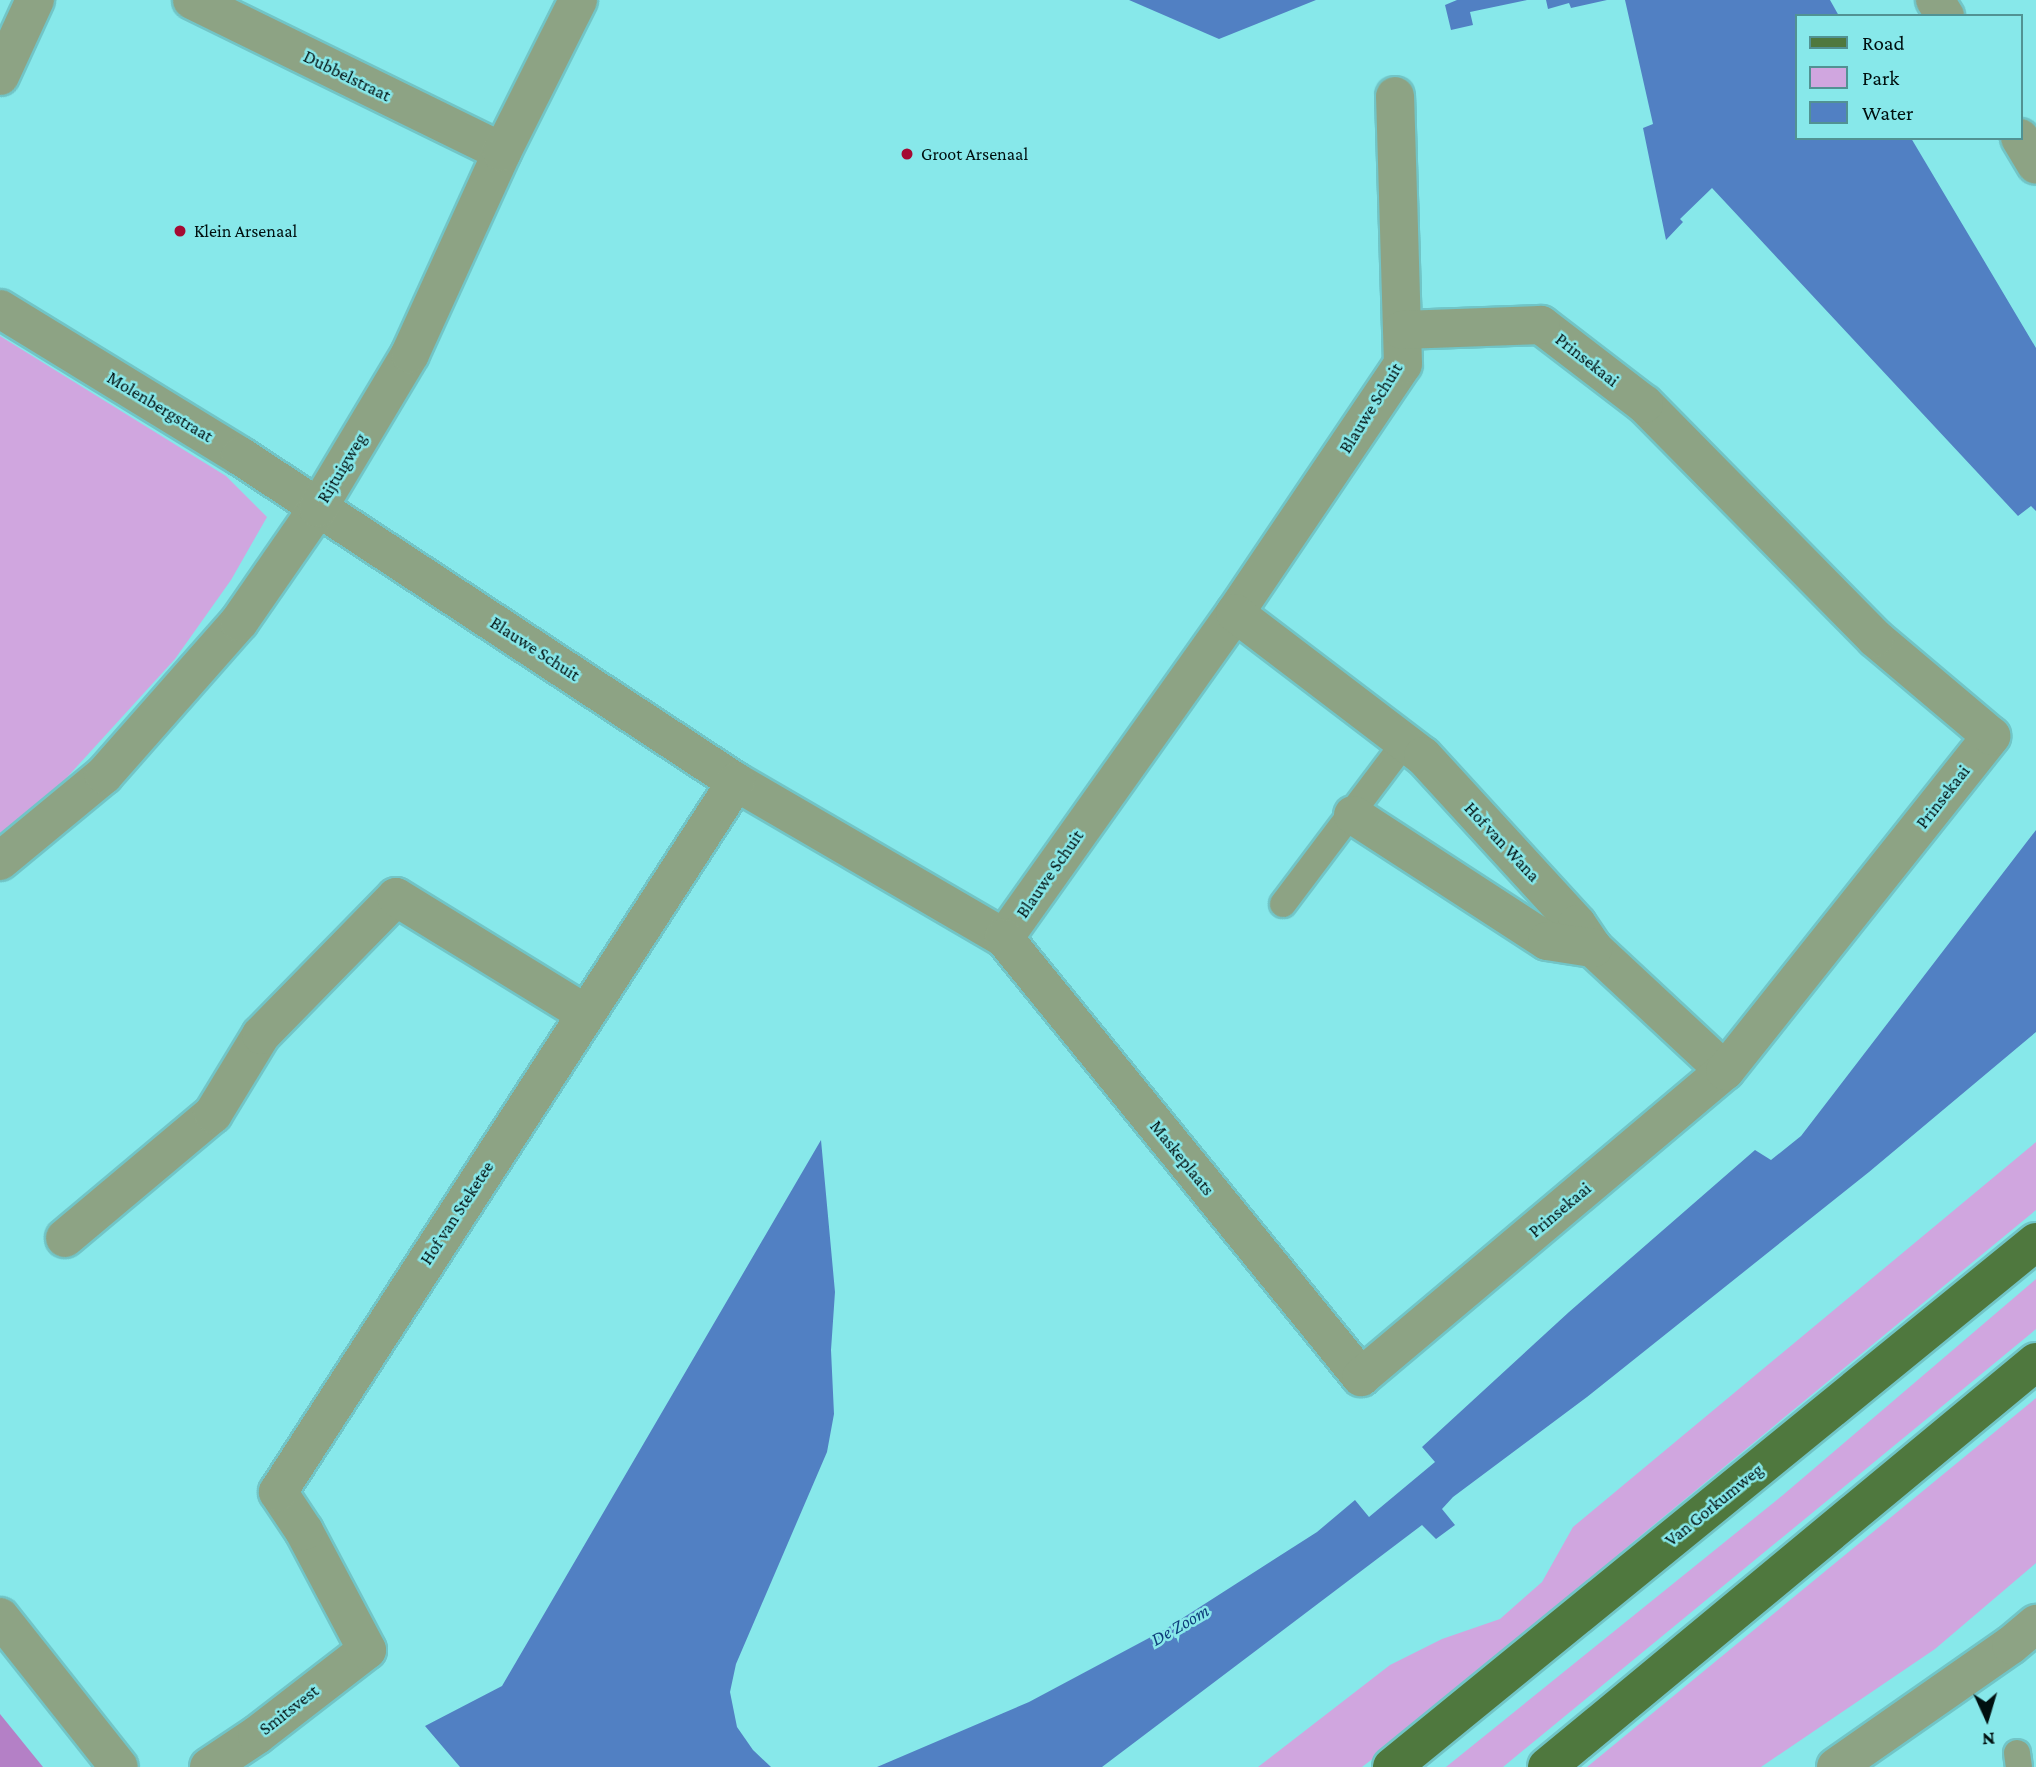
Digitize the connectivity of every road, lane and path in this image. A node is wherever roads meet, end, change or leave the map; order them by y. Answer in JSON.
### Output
{"nodes":[{"id":1,"x":35,"y":0,"type":"edge"},
{"id":2,"x":192,"y":0,"type":"edge"},
{"id":3,"x":578,"y":0,"type":"edge"},
{"id":4,"x":0,"y":76,"type":"edge"},
{"id":5,"x":1395,"y":96,"type":"dead end"},
{"id":6,"x":2021,"y":140,"type":"edge"},
{"id":7,"x":502,"y":152,"type":"junction"},
{"id":8,"x":2036,"y":165,"type":"edge"},
{"id":9,"x":0,"y":309,"type":"edge"},
{"id":10,"x":1402,"y":330,"type":"junction"},
{"id":11,"x":318,"y":508,"type":"junction"},
{"id":12,"x":1235,"y":613,"type":"junction"},
{"id":13,"x":1405,"y":742,"type":"junction"},
{"id":14,"x":736,"y":782,"type":"junction"},
{"id":15,"x":1353,"y":815,"type":"junction"},
{"id":16,"x":0,"y":861,"type":"edge"},
{"id":17,"x":1283,"y":904,"type":"dead end"},
{"id":18,"x":1004,"y":938,"type":"junction"},
{"id":19,"x":1593,"y":948,"type":"junction"},
{"id":20,"x":586,"y":1014,"type":"junction"},
{"id":21,"x":1725,"y":1071,"type":"junction"},
{"id":22,"x":65,"y":1238,"type":"dead end"},
{"id":23,"x":2036,"y":1242,"type":"edge"},
{"id":24,"x":2036,"y":1363,"type":"edge"},
{"id":25,"x":1360,"y":1377,"type":"joint"},
{"id":26,"x":0,"y":1617,"type":"edge"},
{"id":27,"x":2036,"y":1624,"type":"edge"},
{"id":28,"x":367,"y":1650,"type":"joint"},
{"id":29,"x":119,"y":1767,"type":"edge"},
{"id":30,"x":209,"y":1767,"type":"edge"},
{"id":31,"x":1392,"y":1767,"type":"edge"},
{"id":32,"x":1547,"y":1767,"type":"edge"},
{"id":33,"x":1836,"y":1767,"type":"edge"}],
"edges":[{"from":1,"to":4,"type":"street"},
{"from":2,"to":7,"type":"street","name":"Dubbelstraat"},
{"from":3,"to":7,"type":"street","name":"Rijtuigweg"},
{"from":5,"to":10,"type":"street","name":"Blauwe Schuit"},
{"from":6,"to":8,"type":"street"},
{"from":7,"to":11,"type":"street","name":"Rijtuigweg"},
{"from":9,"to":11,"type":"street","name":"Molenbergstraat"},
{"from":10,"to":12,"type":"street","name":"Blauwe Schuit"},
{"from":10,"to":21,"type":"street","name":"Prinsekaai"},
{"from":11,"to":14,"type":"street","name":"Blauwe Schuit"},
{"from":11,"to":16,"type":"street","name":"Rijtuigweg"},
{"from":12,"to":13,"type":"street","name":"Hof van Wana"},
{"from":12,"to":18,"type":"street","name":"Blauwe Schuit"},
{"from":13,"to":15,"type":"lane"},
{"from":13,"to":19,"type":"street","name":"Hof van Wana"},
{"from":14,"to":18,"type":"street","name":"Blauwe Schuit"},
{"from":14,"to":20,"type":"street","name":"Hof van Steketee"},
{"from":15,"to":17,"type":"lane"},
{"from":15,"to":19,"type":"street"},
{"from":18,"to":25,"type":"street","name":"Maskeplaats"},
{"from":19,"to":21,"type":"street","name":"Hof van Wana"},
{"from":20,"to":22,"type":"street"},
{"from":20,"to":28,"type":"street","name":"Hof van Steketee"},
{"from":21,"to":25,"type":"street","name":"Prinsekaai"},
{"from":23,"to":31,"type":"main road","name":"Van Gorkumweg"},
{"from":24,"to":32,"type":"main road"},
{"from":26,"to":29,"type":"street"},
{"from":27,"to":33,"type":"street"},
{"from":28,"to":30,"type":"street","name":"Smitsvest"}]}
